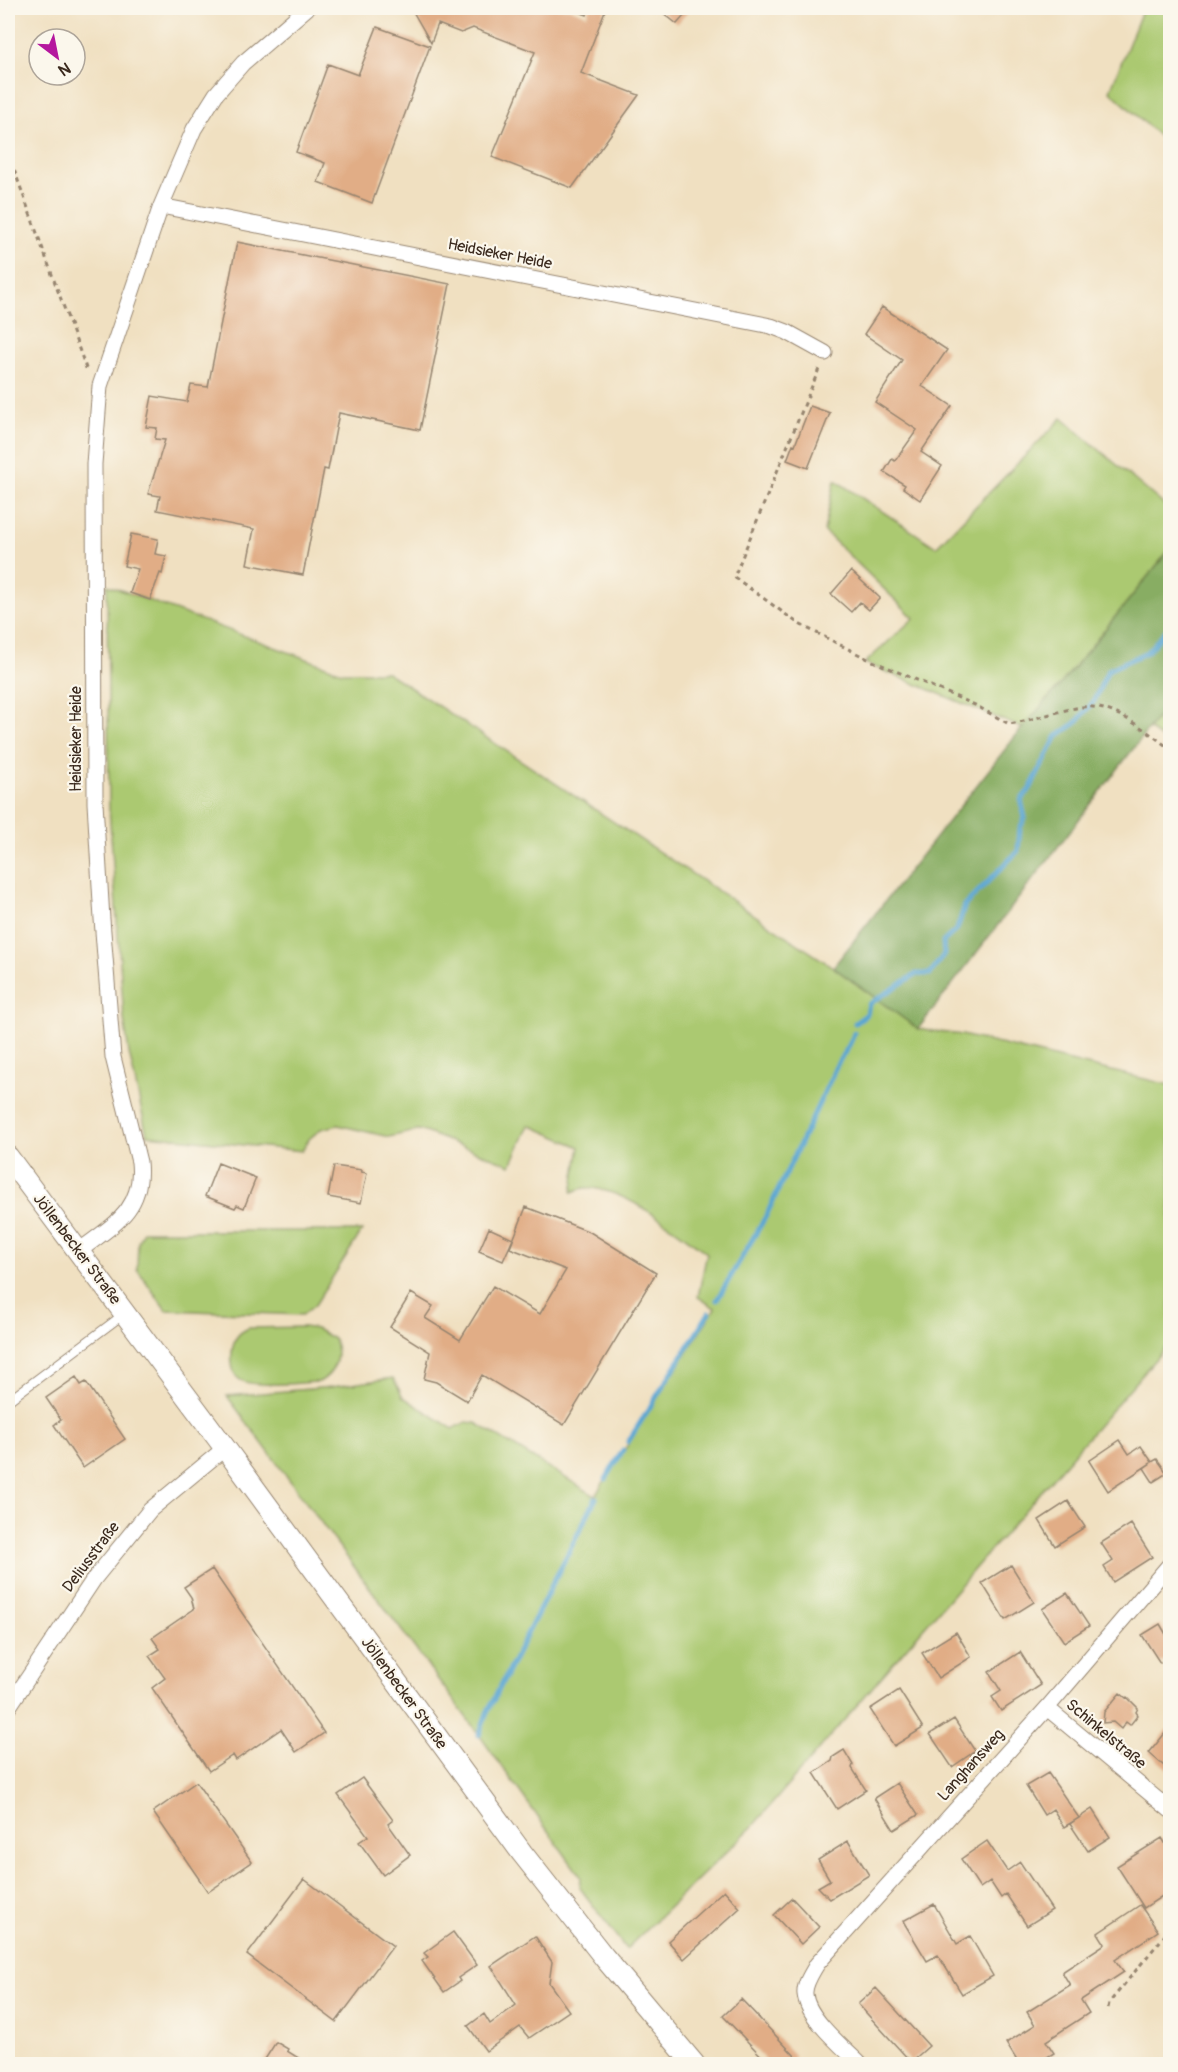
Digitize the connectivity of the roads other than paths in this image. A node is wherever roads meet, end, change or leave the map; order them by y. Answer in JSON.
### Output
{"nodes":[{"id":1,"x":307,"y":8,"type":"edge"},
{"id":2,"x":161,"y":206,"type":"junction"},
{"id":3,"x":825,"y":353,"type":"road end"},
{"id":4,"x":8,"y":1157,"type":"edge"},
{"id":5,"x":79,"y":1251,"type":"junction"},
{"id":6,"x":125,"y":1313,"type":"junction"},
{"id":7,"x":8,"y":1401,"type":"edge"},
{"id":8,"x":225,"y":1448,"type":"junction"},
{"id":9,"x":1170,"y":1564,"type":"edge"},
{"id":10,"x":8,"y":1708,"type":"edge"},
{"id":11,"x":1047,"y":1708,"type":"junction"},
{"id":12,"x":1170,"y":1810,"type":"edge"},
{"id":13,"x":694,"y":2064,"type":"edge"},
{"id":14,"x":860,"y":2064,"type":"edge"}],
"edges":[{"from":1,"to":2,"type":"street","name":"Heidsieker Heide"},
{"from":2,"to":3,"type":"street","name":"Heidsieker Heide"},
{"from":2,"to":5,"type":"street","name":"Heidsieker Heide"},
{"from":4,"to":5,"type":"main road","name":"Jöllenbecker Straße"},
{"from":5,"to":6,"type":"main road","name":"Jöllenbecker Straße"},
{"from":6,"to":7,"type":"lane","name":"Jöllenbecker Straße"},
{"from":6,"to":8,"type":"main road","name":"Jöllenbecker Straße"},
{"from":8,"to":10,"type":"street","name":"Deliusstraße"},
{"from":8,"to":13,"type":"main road","name":"Jöllenbecker Straße"},
{"from":9,"to":11,"type":"street","name":"Langhansweg"},
{"from":11,"to":12,"type":"street","name":"Schinkelstraße"},
{"from":11,"to":14,"type":"street","name":"Langhansweg"}]}
